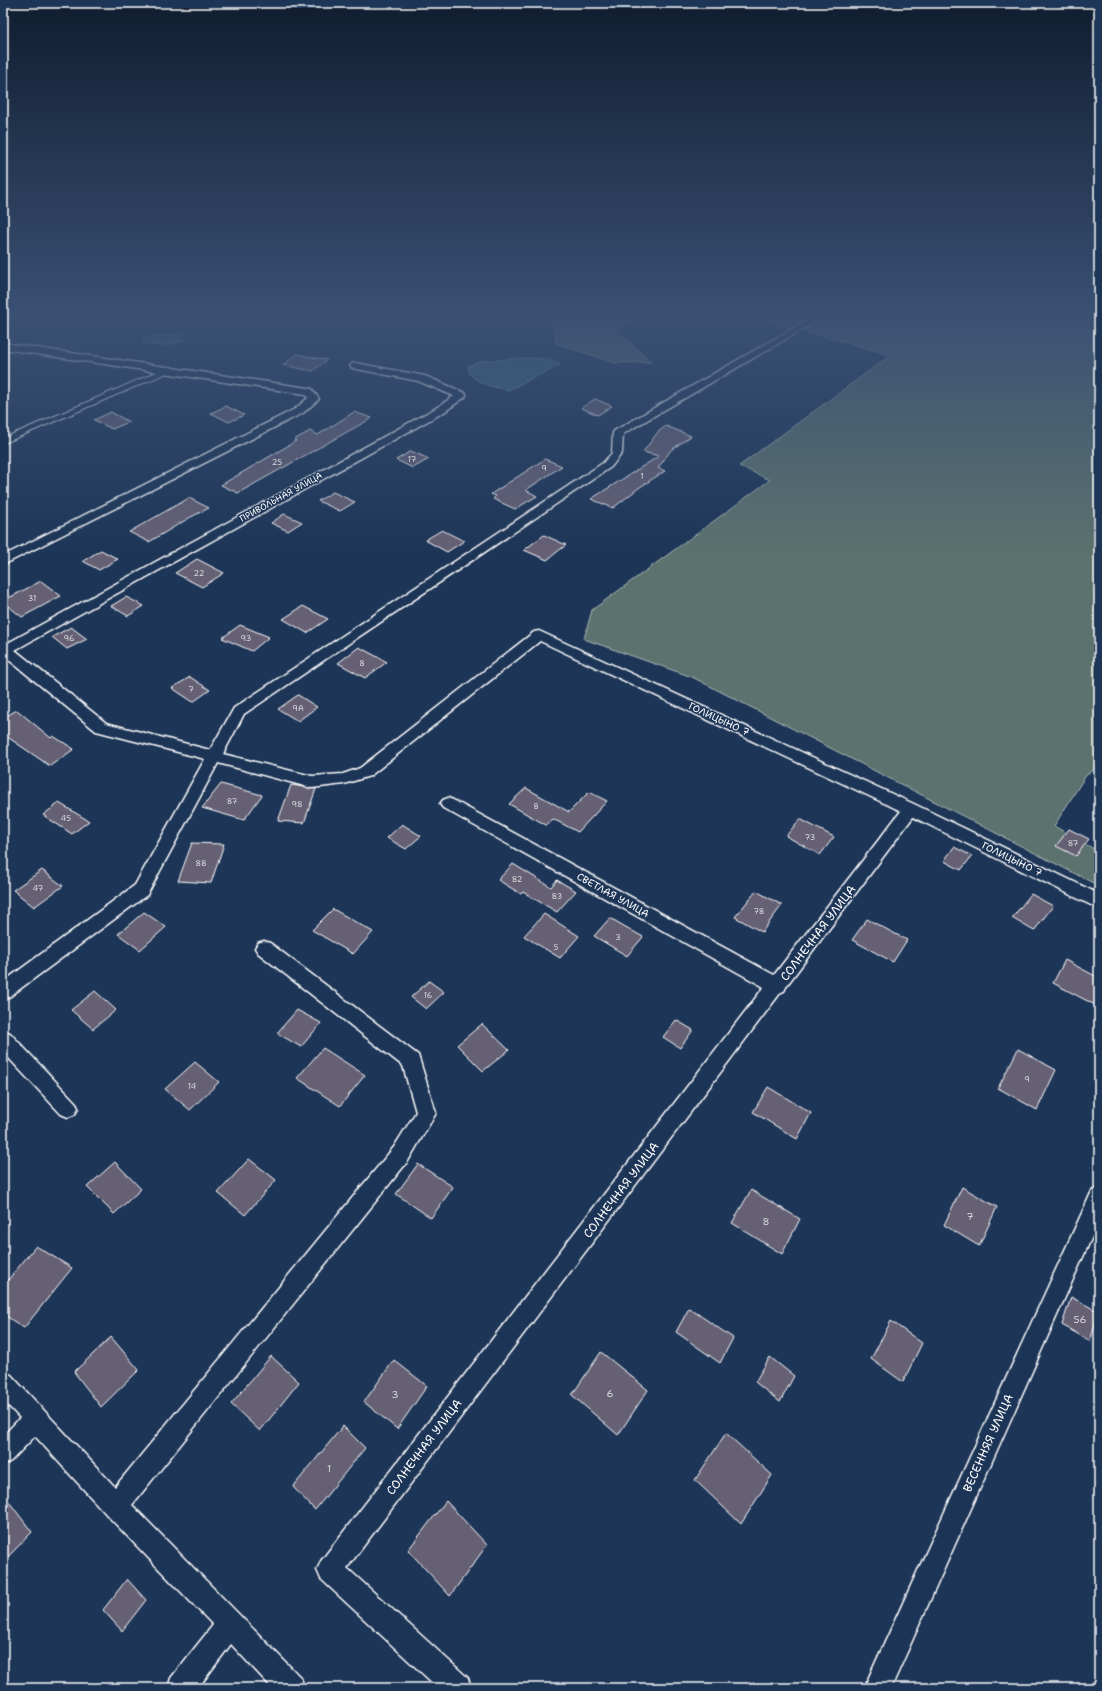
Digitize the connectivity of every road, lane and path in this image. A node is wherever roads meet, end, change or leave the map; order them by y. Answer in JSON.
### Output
{"nodes":[{"id":1,"x":107,"y":397,"type":"edge"},
{"id":2,"x":312,"y":397,"type":"edge"},
{"id":3,"x":458,"y":397,"type":"edge"},
{"id":4,"x":680,"y":397,"type":"edge"},
{"id":5,"x":3,"y":441,"type":"edge"},
{"id":6,"x":3,"y":561,"type":"edge"},
{"id":7,"x":4,"y":649,"type":"edge"},
{"id":8,"x":214,"y":757,"type":"junction"},
{"id":9,"x":448,"y":804,"type":"dead end"},
{"id":10,"x":911,"y":809,"type":"junction"},
{"id":11,"x":1099,"y":902,"type":"edge"},
{"id":12,"x":264,"y":948,"type":"dead end"},
{"id":13,"x":778,"y":986,"type":"junction"},
{"id":14,"x":3,"y":992,"type":"edge"},
{"id":15,"x":3,"y":1039,"type":"edge"},
{"id":16,"x":68,"y":1108,"type":"dead end"},
{"id":17,"x":1099,"y":1198,"type":"edge"},
{"id":18,"x":3,"y":1383,"type":"edge"},
{"id":19,"x":36,"y":1418,"type":"junction"},
{"id":20,"x":3,"y":1453,"type":"edge"},
{"id":21,"x":116,"y":1506,"type":"junction"},
{"id":22,"x":230,"y":1624,"type":"junction"},
{"id":23,"x":181,"y":1688,"type":"edge"},
{"id":24,"x":291,"y":1688,"type":"edge"},
{"id":25,"x":458,"y":1688,"type":"edge"},
{"id":26,"x":877,"y":1688,"type":"edge"}],
"edges":[{"from":1,"to":5,"type":"lane"},
{"from":2,"to":6,"type":"street"},
{"from":3,"to":7,"type":"street","name":"ПРИВОЛЬНАЯ УЛИЦА"},
{"from":4,"to":8,"type":"street"},
{"from":7,"to":8,"type":"street"},
{"from":8,"to":10,"type":"street","name":"ГОЛИЦЫНО 7"},
{"from":8,"to":14,"type":"street"},
{"from":9,"to":13,"type":"street","name":"СВЕТЛАЯ УЛИЦА"},
{"from":10,"to":11,"type":"street","name":"ГОЛИЦЫНО 7"},
{"from":10,"to":13,"type":"street","name":"СОЛНЕЧНАЯ УЛИЦА"},
{"from":12,"to":21,"type":"street"},
{"from":13,"to":25,"type":"street","name":"СОЛНЕЧНАЯ УЛИЦА"},
{"from":15,"to":16,"type":"street"},
{"from":17,"to":26,"type":"street","name":"ВЕСЕННЯЯ УЛИЦА"},
{"from":18,"to":19,"type":"street"},
{"from":19,"to":20,"type":"street"},
{"from":19,"to":21,"type":"street"},
{"from":21,"to":22,"type":"street"},
{"from":22,"to":23,"type":"street"},
{"from":22,"to":24,"type":"street"}]}
